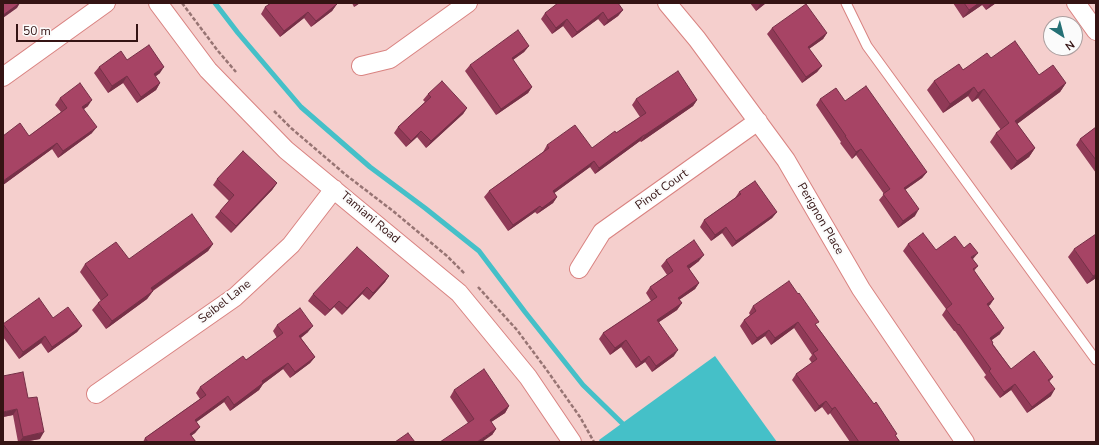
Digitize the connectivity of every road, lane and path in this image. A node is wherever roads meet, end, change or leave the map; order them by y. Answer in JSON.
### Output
{"nodes":[{"id":1,"x":106,"y":3,"type":"edge"},
{"id":2,"x":158,"y":3,"type":"edge"},
{"id":3,"x":468,"y":3,"type":"edge"},
{"id":4,"x":667,"y":3,"type":"edge"},
{"id":5,"x":846,"y":3,"type":"edge"},
{"id":6,"x":1076,"y":3,"type":"edge"},
{"id":7,"x":1093,"y":21,"type":"edge"},
{"id":8,"x":361,"y":66,"type":"dead end"},
{"id":9,"x":3,"y":77,"type":"edge"},
{"id":10,"x":758,"y":121,"type":"junction"},
{"id":11,"x":334,"y":189,"type":"junction"},
{"id":12,"x":579,"y":270,"type":"dead end"},
{"id":13,"x":1096,"y":360,"type":"edge"},
{"id":14,"x":96,"y":394,"type":"dead end"},
{"id":15,"x":571,"y":442,"type":"edge"},
{"id":16,"x":965,"y":442,"type":"edge"}],
"edges":[{"from":1,"to":9,"type":"street"},
{"from":2,"to":11,"type":"street","name":"Tamiani Road"},
{"from":3,"to":8,"type":"street"},
{"from":4,"to":10,"type":"street","name":"Perignon Place"},
{"from":5,"to":13,"type":"lane"},
{"from":6,"to":7,"type":"street"},
{"from":10,"to":12,"type":"street","name":"Pinot Court"},
{"from":10,"to":16,"type":"street","name":"Perignon Place"},
{"from":11,"to":14,"type":"street","name":"Seibel Lane"},
{"from":11,"to":15,"type":"street","name":"Tamiani Road"}]}
